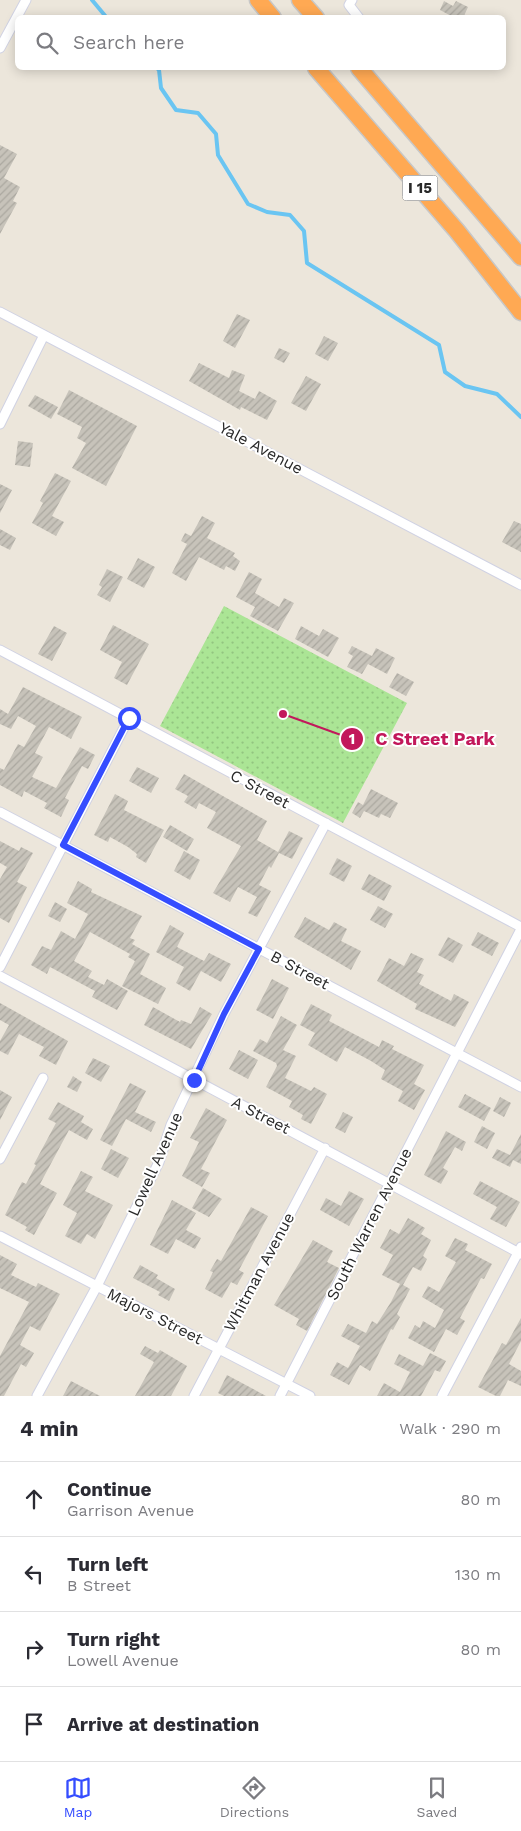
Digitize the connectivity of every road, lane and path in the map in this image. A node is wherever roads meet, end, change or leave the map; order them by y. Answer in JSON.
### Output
{"nodes":[{"id":1,"x":26,"y":0,"type":"edge"},
{"id":2,"x":258,"y":0,"type":"edge"},
{"id":3,"x":300,"y":0,"type":"edge"},
{"id":4,"x":350,"y":2,"type":"edge"},
{"id":5,"x":18,"y":15,"type":"edge"},
{"id":6,"x":270,"y":15,"type":"edge"},
{"id":7,"x":313,"y":15,"type":"edge"},
{"id":8,"x":357,"y":15,"type":"edge"},
{"id":9,"x":15,"y":20,"type":"edge"},
{"id":10,"x":0,"y":48,"type":"edge"},
{"id":11,"x":318,"y":70,"type":"edge"},
{"id":12,"x":361,"y":70,"type":"edge"},
{"id":13,"x":521,"y":256,"type":"edge"},
{"id":14,"x":0,"y":312,"type":"edge"},
{"id":15,"x":521,"y":312,"type":"edge"},
{"id":16,"x":44,"y":335,"type":"junction"},
{"id":17,"x":0,"y":424,"type":"edge"},
{"id":18,"x":521,"y":585,"type":"edge"},
{"id":19,"x":0,"y":650,"type":"edge"},
{"id":20,"x":129,"y":718,"type":"junction"},
{"id":21,"x":0,"y":812,"type":"edge"},
{"id":22,"x":326,"y":823,"type":"junction"},
{"id":23,"x":63,"y":845,"type":"junction"},
{"id":24,"x":521,"y":928,"type":"edge"},
{"id":25,"x":259,"y":949,"type":"junction"},
{"id":26,"x":0,"y":967,"type":"edge"},
{"id":27,"x":0,"y":976,"type":"edge"},
{"id":28,"x":458,"y":1053,"type":"junction"},
{"id":29,"x":43,"y":1078,"type":"dead end"},
{"id":30,"x":194,"y":1080,"type":"junction"},
{"id":31,"x":521,"y":1087,"type":"edge"},
{"id":32,"x":325,"y":1148,"type":"junction"},
{"id":33,"x":0,"y":1159,"type":"edge"},
{"id":34,"x":389,"y":1184,"type":"junction"},
{"id":35,"x":0,"y":1236,"type":"edge"},
{"id":36,"x":520,"y":1252,"type":"edge"},
{"id":37,"x":97,"y":1286,"type":"junction"},
{"id":38,"x":219,"y":1348,"type":"junction"},
{"id":39,"x":287,"y":1384,"type":"junction"},
{"id":40,"x":37,"y":1396,"type":"edge"},
{"id":41,"x":194,"y":1396,"type":"edge"},
{"id":42,"x":280,"y":1396,"type":"edge"},
{"id":43,"x":310,"y":1396,"type":"edge"},
{"id":44,"x":442,"y":1396,"type":"edge"}],
"edges":[{"from":1,"to":5,"type":"street"},
{"from":2,"to":6,"type":"highway"},
{"from":3,"to":7,"type":"highway"},
{"from":4,"to":8,"type":"street"},
{"from":9,"to":10,"type":"street"},
{"from":11,"to":15,"type":"highway","number":"I 15"},
{"from":12,"to":13,"type":"highway","number":"I 15"},
{"from":14,"to":16,"type":"street","name":"Yale Avenue"},
{"from":16,"to":17,"type":"street"},
{"from":16,"to":18,"type":"street","name":"Yale Avenue"},
{"from":19,"to":20,"type":"street","name":"C Street"},
{"from":20,"to":22,"type":"street","name":"C Street"},
{"from":20,"to":23,"type":"street"},
{"from":21,"to":23,"type":"street","name":"B Street"},
{"from":22,"to":24,"type":"street","name":"C Street"},
{"from":22,"to":25,"type":"street","name":"Lowell Avenue"},
{"from":23,"to":25,"type":"street","name":"B Street"},
{"from":23,"to":26,"type":"street"},
{"from":24,"to":28,"type":"street","name":"South Warren Avenue"},
{"from":25,"to":28,"type":"street","name":"B Street"},
{"from":25,"to":30,"type":"street","name":"Lowell Avenue"},
{"from":27,"to":30,"type":"street","name":"A Street"},
{"from":28,"to":31,"type":"street","name":"B Street"},
{"from":28,"to":34,"type":"street","name":"South Warren Avenue"},
{"from":29,"to":33,"type":"street"},
{"from":30,"to":32,"type":"street","name":"A Street"},
{"from":30,"to":37,"type":"street","name":"Lowell Avenue"},
{"from":32,"to":34,"type":"street","name":"A Street"},
{"from":32,"to":38,"type":"street","name":"Whitman Avenue"},
{"from":34,"to":36,"type":"street","name":"A Street"},
{"from":34,"to":39,"type":"street","name":"South Warren Avenue"},
{"from":35,"to":37,"type":"street","name":"Majors Street"},
{"from":36,"to":44,"type":"street"},
{"from":37,"to":38,"type":"street","name":"Majors Street"},
{"from":37,"to":40,"type":"street","name":"Lowell Avenue"},
{"from":38,"to":39,"type":"street","name":"Majors Street"},
{"from":38,"to":41,"type":"street","name":"Whitman Avenue"},
{"from":39,"to":42,"type":"street","name":"South Warren Avenue"},
{"from":39,"to":43,"type":"street","name":"Majors Street"}]}
